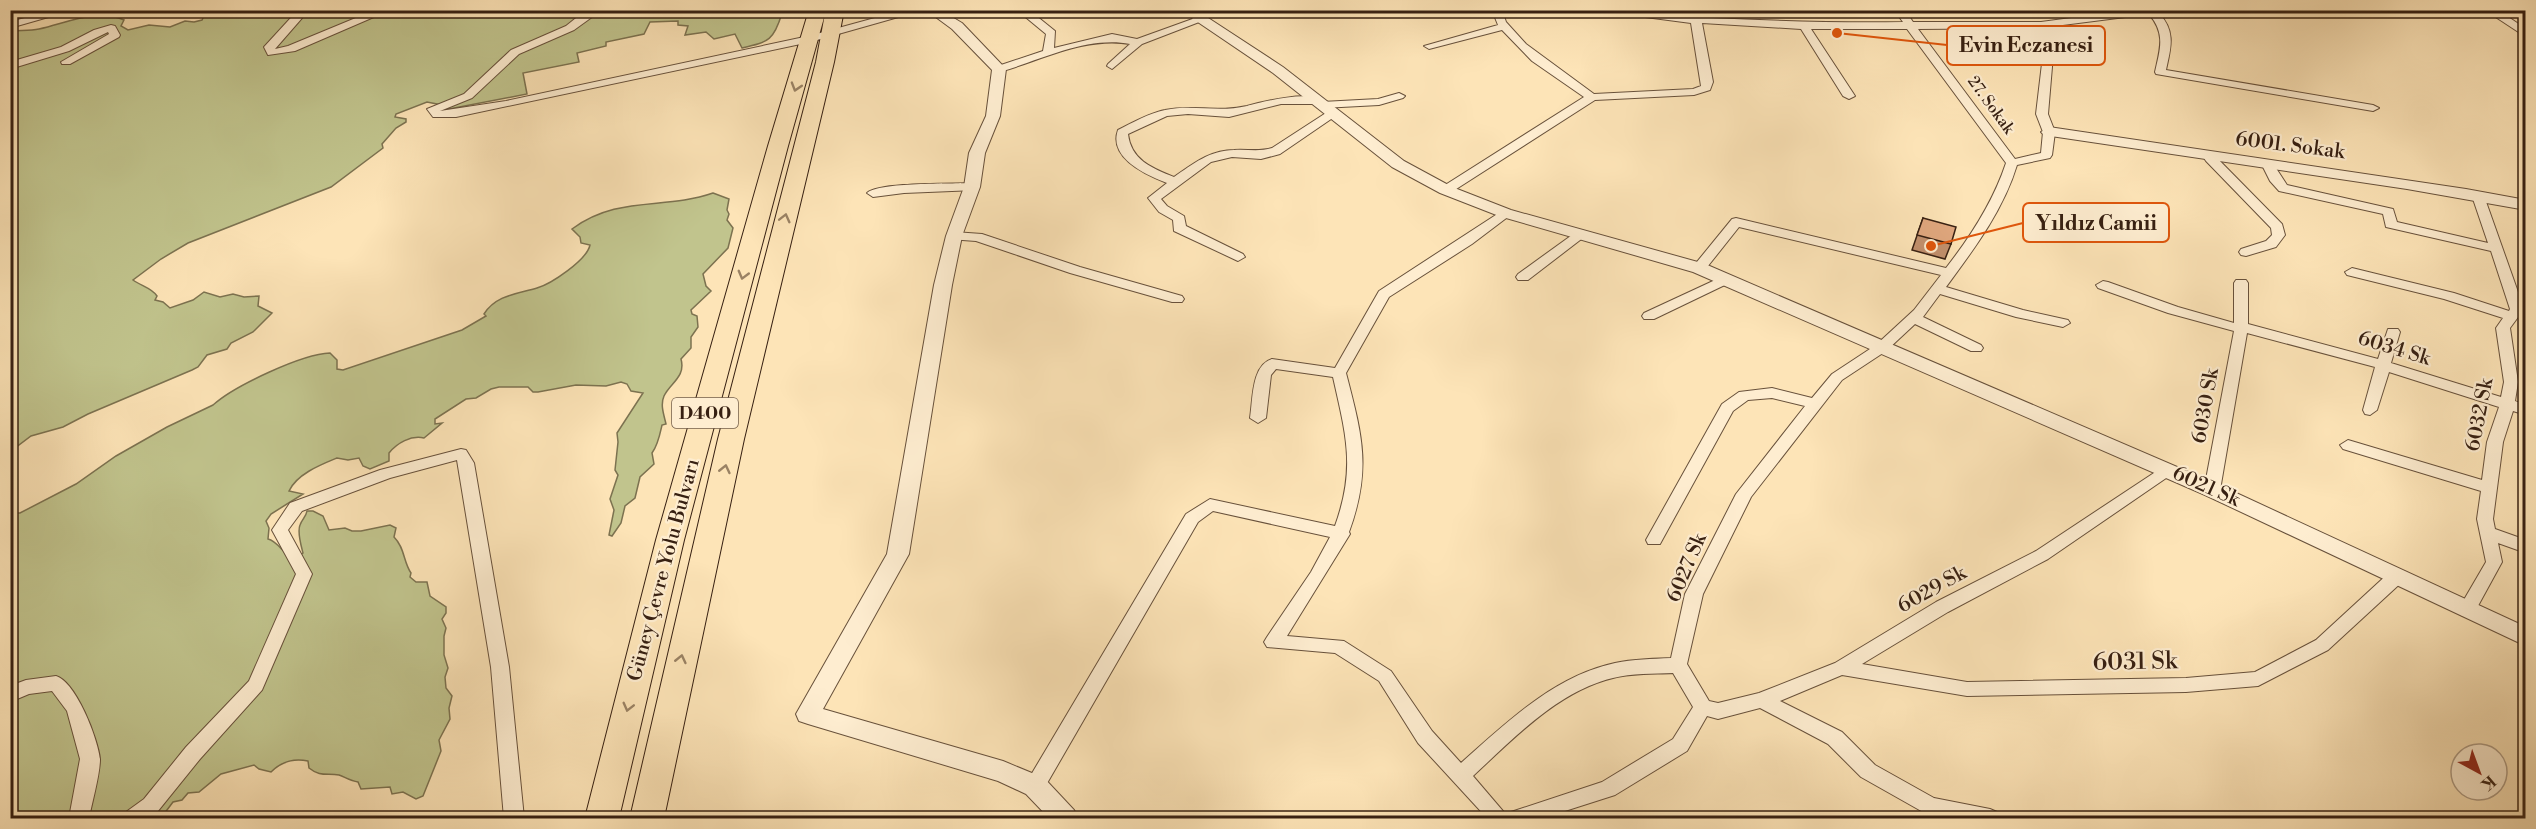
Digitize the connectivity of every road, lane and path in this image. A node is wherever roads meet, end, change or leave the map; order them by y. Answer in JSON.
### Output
{"nodes":[{"id":1,"x":68,"y":10,"type":"edge"},
{"id":2,"x":304,"y":10,"type":"edge"},
{"id":3,"x":385,"y":10,"type":"edge"},
{"id":4,"x":591,"y":10,"type":"edge"},
{"id":5,"x":818,"y":10,"type":"edge"},
{"id":6,"x":918,"y":10,"type":"edge"},
{"id":7,"x":943,"y":10,"type":"edge"},
{"id":8,"x":1022,"y":10,"type":"edge"},
{"id":9,"x":1186,"y":10,"type":"edge"},
{"id":10,"x":1399,"y":10,"type":"edge"},
{"id":11,"x":1424,"y":10,"type":"edge"},
{"id":12,"x":1497,"y":10,"type":"edge"},
{"id":13,"x":1615,"y":10,"type":"edge"},
{"id":14,"x":1899,"y":10,"type":"edge"},
{"id":15,"x":2118,"y":10,"type":"edge"},
{"id":16,"x":2490,"y":10,"type":"edge"},
{"id":17,"x":2156,"y":11,"type":"edge"},
{"id":18,"x":2134,"y":15,"type":"junction"},
{"id":19,"x":1702,"y":17,"type":"edge"},
{"id":20,"x":1202,"y":19,"type":"junction"},
{"id":21,"x":1911,"y":24,"type":"junction"},
{"id":22,"x":10,"y":25,"type":"edge"},
{"id":23,"x":2042,"y":25,"type":"junction"},
{"id":24,"x":1804,"y":26,"type":"junction"},
{"id":25,"x":826,"y":27,"type":"edge"},
{"id":26,"x":1503,"y":27,"type":"junction"},
{"id":27,"x":2526,"y":34,"type":"edge"},
{"id":28,"x":1138,"y":42,"type":"junction"},
{"id":29,"x":1429,"y":46,"type":"dead end"},
{"id":30,"x":1048,"y":54,"type":"junction"},
{"id":31,"x":66,"y":62,"type":"dead end"},
{"id":32,"x":10,"y":66,"type":"edge"},
{"id":33,"x":1112,"y":66,"type":"dead end"},
{"id":34,"x":999,"y":69,"type":"junction"},
{"id":35,"x":1399,"y":96,"type":"dead end"},
{"id":36,"x":1849,"y":96,"type":"dead end"},
{"id":37,"x":1592,"y":97,"type":"junction"},
{"id":38,"x":1324,"y":106,"type":"junction"},
{"id":39,"x":2373,"y":108,"type":"dead end"},
{"id":40,"x":2049,"y":132,"type":"junction"},
{"id":41,"x":2210,"y":158,"type":"junction"},
{"id":42,"x":2012,"y":163,"type":"junction"},
{"id":43,"x":2268,"y":165,"type":"junction"},
{"id":44,"x":1175,"y":182,"type":"junction"},
{"id":45,"x":972,"y":187,"type":"junction"},
{"id":46,"x":1446,"y":190,"type":"junction"},
{"id":47,"x":873,"y":193,"type":"dead end"},
{"id":48,"x":2478,"y":196,"type":"junction"},
{"id":49,"x":2526,"y":205,"type":"edge"},
{"id":50,"x":1505,"y":213,"type":"junction"},
{"id":51,"x":1579,"y":234,"type":"junction"},
{"id":52,"x":954,"y":236,"type":"junction"},
{"id":53,"x":2497,"y":249,"type":"junction"},
{"id":54,"x":2246,"y":252,"type":"dead end"},
{"id":55,"x":1238,"y":257,"type":"dead end"},
{"id":56,"x":1700,"y":268,"type":"junction"},
{"id":57,"x":2352,"y":272,"type":"dead end"},
{"id":58,"x":1949,"y":273,"type":"junction"},
{"id":59,"x":1523,"y":277,"type":"dead end"},
{"id":60,"x":1726,"y":279,"type":"junction"},
{"id":61,"x":2241,"y":283,"type":"dead end"},
{"id":62,"x":2103,"y":285,"type":"dead end"},
{"id":63,"x":1938,"y":289,"type":"junction"},
{"id":64,"x":1177,"y":299,"type":"dead end"},
{"id":65,"x":2518,"y":312,"type":"edge"},
{"id":66,"x":1649,"y":316,"type":"dead end"},
{"id":67,"x":1914,"y":318,"type":"junction"},
{"id":68,"x":2063,"y":323,"type":"dead end"},
{"id":69,"x":2245,"y":329,"type":"junction"},
{"id":70,"x":2392,"y":332,"type":"dead end"},
{"id":71,"x":1881,"y":348,"type":"junction"},
{"id":72,"x":1976,"y":348,"type":"dead end"},
{"id":73,"x":2382,"y":366,"type":"junction"},
{"id":74,"x":1339,"y":373,"type":"junction"},
{"id":75,"x":1815,"y":404,"type":"junction"},
{"id":76,"x":2506,"y":406,"type":"junction"},
{"id":77,"x":2370,"y":410,"type":"dead end"},
{"id":78,"x":2526,"y":410,"type":"edge"},
{"id":79,"x":1258,"y":418,"type":"dead end"},
{"id":80,"x":2348,"y":445,"type":"dead end"},
{"id":81,"x":2166,"y":470,"type":"junction"},
{"id":82,"x":2489,"y":488,"type":"junction"},
{"id":83,"x":2212,"y":490,"type":"junction"},
{"id":84,"x":2488,"y":533,"type":"junction"},
{"id":85,"x":1342,"y":534,"type":"junction"},
{"id":86,"x":1654,"y":540,"type":"dead end"},
{"id":87,"x":2526,"y":547,"type":"edge"},
{"id":88,"x":2397,"y":576,"type":"junction"},
{"id":89,"x":2468,"y":610,"type":"junction"},
{"id":90,"x":2526,"y":637,"type":"edge"},
{"id":91,"x":1678,"y":665,"type":"junction"},
{"id":92,"x":1841,"y":668,"type":"junction"},
{"id":93,"x":10,"y":695,"type":"edge"},
{"id":94,"x":1762,"y":700,"type":"junction"},
{"id":95,"x":1703,"y":707,"type":"junction"},
{"id":96,"x":1460,"y":776,"type":"junction"},
{"id":97,"x":1035,"y":786,"type":"junction"},
{"id":98,"x":79,"y":819,"type":"edge"},
{"id":99,"x":133,"y":819,"type":"edge"},
{"id":100,"x":514,"y":819,"type":"edge"},
{"id":101,"x":602,"y":819,"type":"edge"},
{"id":102,"x":646,"y":819,"type":"edge"},
{"id":103,"x":1065,"y":819,"type":"edge"},
{"id":104,"x":1498,"y":819,"type":"edge"},
{"id":105,"x":1518,"y":819,"type":"edge"},
{"id":106,"x":1990,"y":819,"type":"edge"}],
"edges":[{"from":1,"to":22,"type":"street"},
{"from":2,"to":3,"type":"street"},
{"from":4,"to":25,"type":"street"},
{"from":5,"to":25,"type":"highway","name":"Güney Çevre Yolu Bulvarı","number":"D400"},
{"from":6,"to":25,"type":"street"},
{"from":7,"to":34,"type":"street"},
{"from":8,"to":30,"type":"street"},
{"from":9,"to":20,"type":"street","name":"6021 Sk"},
{"from":10,"to":11,"type":"street"},
{"from":12,"to":26,"type":"street"},
{"from":13,"to":19,"type":"street"},
{"from":14,"to":21,"type":"street","name":"27. Sokak"},
{"from":15,"to":18,"type":"street"},
{"from":16,"to":27,"type":"street"},
{"from":17,"to":18,"type":"street"},
{"from":17,"to":39,"type":"street"},
{"from":18,"to":23,"type":"street"},
{"from":19,"to":24,"type":"street"},
{"from":19,"to":37,"type":"street"},
{"from":20,"to":28,"type":"street"},
{"from":20,"to":38,"type":"street","name":"6021 Sk"},
{"from":21,"to":23,"type":"street"},
{"from":21,"to":24,"type":"street"},
{"from":21,"to":42,"type":"street","name":"27. Sokak"},
{"from":23,"to":40,"type":"street"},
{"from":24,"to":36,"type":"street"},
{"from":25,"to":101,"type":"highway","name":"Güney Çevre Yolu Bulvarı","number":"D400","one_way":true},
{"from":102,"to":25,"type":"highway","name":"Güney Çevre Yolu Bulvarı","number":"D400","one_way":true},
{"from":26,"to":29,"type":"street"},
{"from":26,"to":37,"type":"street"},
{"from":28,"to":30,"type":"street"},
{"from":28,"to":33,"type":"street"},
{"from":30,"to":34,"type":"street"},
{"from":31,"to":32,"type":"street"},
{"from":34,"to":45,"type":"street"},
{"from":35,"to":38,"type":"street"},
{"from":37,"to":46,"type":"street"},
{"from":38,"to":44,"type":"street"},
{"from":38,"to":44,"type":"street"},
{"from":38,"to":46,"type":"street","name":"6021 Sk"},
{"from":40,"to":41,"type":"street","name":"6001. Sokak"},
{"from":40,"to":42,"type":"street"},
{"from":41,"to":43,"type":"street","name":"6001. Sokak"},
{"from":41,"to":54,"type":"street"},
{"from":42,"to":58,"type":"street","name":"6027 Sk"},
{"from":43,"to":48,"type":"street","name":"6001. Sokak"},
{"from":43,"to":53,"type":"street"},
{"from":44,"to":55,"type":"street"},
{"from":45,"to":47,"type":"street"},
{"from":45,"to":52,"type":"street"},
{"from":46,"to":50,"type":"street","name":"6021 Sk"},
{"from":48,"to":49,"type":"street","name":"6001. Sokak"},
{"from":48,"to":53,"type":"street"},
{"from":50,"to":51,"type":"street","name":"6021 Sk"},
{"from":50,"to":74,"type":"street"},
{"from":51,"to":56,"type":"street","name":"6021 Sk"},
{"from":51,"to":59,"type":"street"},
{"from":52,"to":64,"type":"street"},
{"from":52,"to":97,"type":"street"},
{"from":53,"to":65,"type":"street"},
{"from":56,"to":58,"type":"street"},
{"from":56,"to":60,"type":"street","name":"6021 Sk"},
{"from":57,"to":65,"type":"street"},
{"from":58,"to":63,"type":"street","name":"6027 Sk"},
{"from":60,"to":66,"type":"street"},
{"from":60,"to":71,"type":"street","name":"6021 Sk"},
{"from":61,"to":69,"type":"street","name":"6030 Sk"},
{"from":62,"to":69,"type":"street","name":"6034 Sk"},
{"from":63,"to":67,"type":"street","name":"6027 Sk"},
{"from":63,"to":68,"type":"street"},
{"from":65,"to":76,"type":"street","name":"6032 Sk"},
{"from":67,"to":71,"type":"street","name":"6027 Sk"},
{"from":67,"to":72,"type":"street"},
{"from":69,"to":73,"type":"street","name":"6034 Sk"},
{"from":69,"to":83,"type":"street","name":"6030 Sk"},
{"from":70,"to":73,"type":"street"},
{"from":71,"to":75,"type":"street","name":"6027 Sk"},
{"from":71,"to":81,"type":"street","name":"6021 Sk"},
{"from":73,"to":76,"type":"street","name":"6034 Sk"},
{"from":73,"to":77,"type":"street"},
{"from":74,"to":79,"type":"street"},
{"from":74,"to":85,"type":"street"},
{"from":75,"to":86,"type":"street"},
{"from":75,"to":91,"type":"street","name":"6027 Sk"},
{"from":76,"to":78,"type":"street","name":"6034 Sk"},
{"from":76,"to":82,"type":"street","name":"6032 Sk"},
{"from":80,"to":82,"type":"street"},
{"from":81,"to":83,"type":"street","name":"6021 Sk"},
{"from":81,"to":92,"type":"street","name":"6029 Sk"},
{"from":82,"to":84,"type":"street","name":"6032 Sk"},
{"from":83,"to":88,"type":"street","name":"6021 Sk"},
{"from":84,"to":87,"type":"street"},
{"from":84,"to":89,"type":"street","name":"6032 Sk"},
{"from":85,"to":96,"type":"street"},
{"from":85,"to":97,"type":"street"},
{"from":88,"to":89,"type":"street","name":"6021 Sk"},
{"from":88,"to":92,"type":"street","name":"6031 Sk"},
{"from":89,"to":90,"type":"street","name":"6021 Sk"},
{"from":91,"to":95,"type":"street"},
{"from":91,"to":96,"type":"street"},
{"from":92,"to":94,"type":"street","name":"6029 Sk"},
{"from":93,"to":98,"type":"street"},
{"from":94,"to":95,"type":"street","name":"6029 Sk"},
{"from":94,"to":106,"type":"street"},
{"from":95,"to":105,"type":"street"},
{"from":96,"to":104,"type":"street"},
{"from":97,"to":103,"type":"street"},
{"from":99,"to":100,"type":"street"}]}
